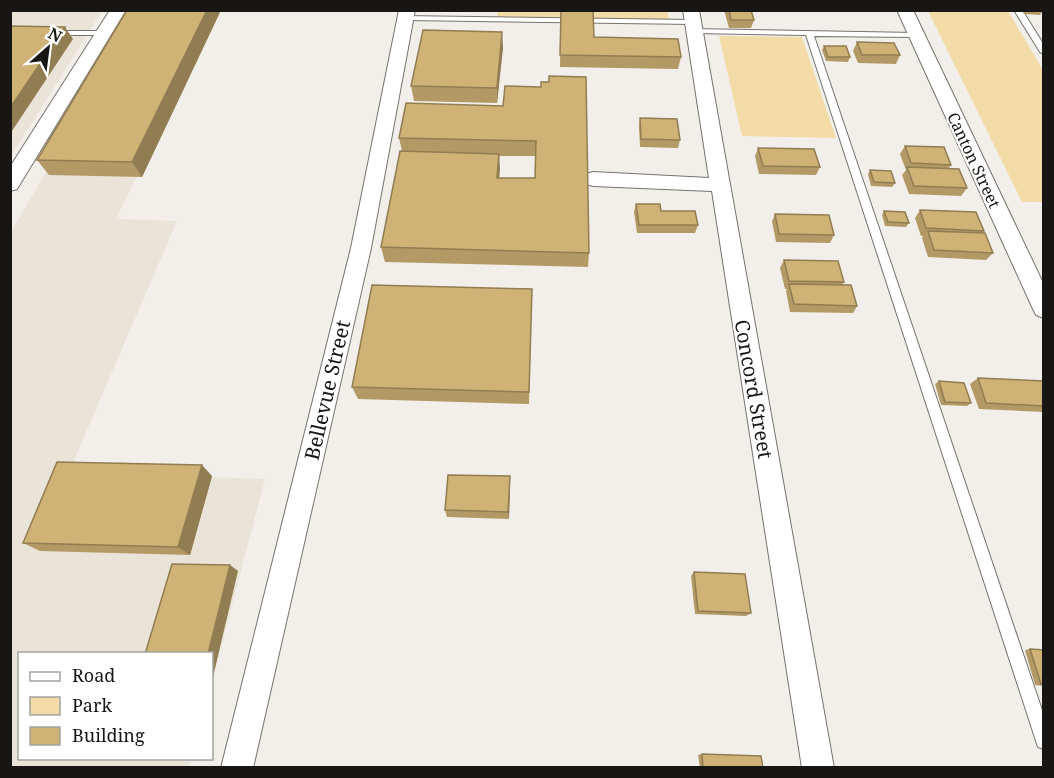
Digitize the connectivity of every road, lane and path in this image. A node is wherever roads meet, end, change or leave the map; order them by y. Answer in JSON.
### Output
{"nodes":[{"id":1,"x":118,"y":10,"type":"edge"},
{"id":2,"x":905,"y":10,"type":"edge"},
{"id":3,"x":1018,"y":10,"type":"edge"},
{"id":4,"x":406,"y":14,"type":"edge"},
{"id":5,"x":693,"y":21,"type":"edge"},
{"id":6,"x":44,"y":33,"type":"edge"},
{"id":7,"x":104,"y":33,"type":"junction"},
{"id":8,"x":809,"y":33,"type":"junction"},
{"id":9,"x":916,"y":35,"type":"junction"},
{"id":10,"x":1044,"y":52,"type":"edge"},
{"id":11,"x":593,"y":179,"type":"dead end"},
{"id":12,"x":10,"y":184,"type":"edge"},
{"id":13,"x":720,"y":184,"type":"junction"},
{"id":14,"x":1044,"y":309,"type":"edge"},
{"id":15,"x":1044,"y":741,"type":"edge"},
{"id":16,"x":237,"y":768,"type":"edge"},
{"id":17,"x":818,"y":768,"type":"edge"}],
"edges":[{"from":1,"to":7,"type":"street"},
{"from":2,"to":9,"type":"street","name":"Canton Street"},
{"from":3,"to":10,"type":"lane"},
{"from":4,"to":5,"type":"lane"},
{"from":4,"to":16,"type":"street","name":"Bellevue Street"},
{"from":5,"to":8,"type":"lane"},
{"from":5,"to":13,"type":"street","name":"Concord Street"},
{"from":6,"to":7,"type":"lane"},
{"from":7,"to":12,"type":"street"},
{"from":8,"to":9,"type":"lane"},
{"from":8,"to":15,"type":"lane"},
{"from":9,"to":14,"type":"street","name":"Canton Street"},
{"from":11,"to":13,"type":"street"},
{"from":13,"to":17,"type":"street","name":"Concord Street"}]}
